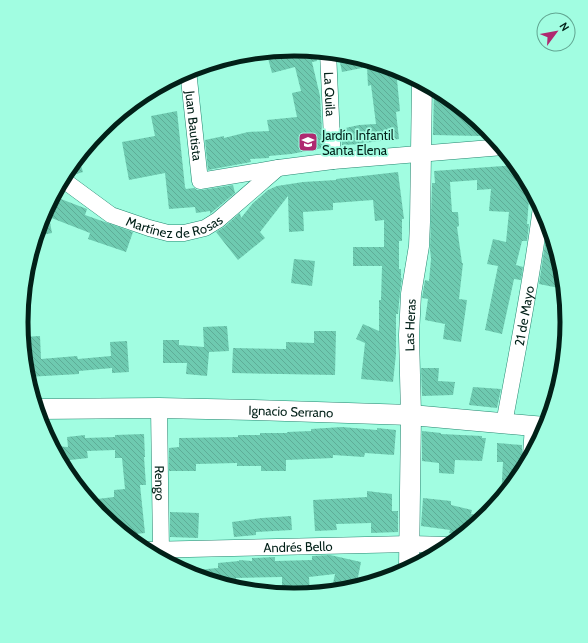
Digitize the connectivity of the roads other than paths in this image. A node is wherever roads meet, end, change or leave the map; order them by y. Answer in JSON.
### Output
{"nodes":[{"id":1,"x":328,"y":58,"type":"edge"},
{"id":2,"x":189,"y":77,"type":"edge"},
{"id":3,"x":422,"y":88,"type":"edge"},
{"id":4,"x":495,"y":148,"type":"edge"},
{"id":5,"x":422,"y":153,"type":"junction"},
{"id":6,"x":333,"y":161,"type":"junction"},
{"id":7,"x":278,"y":168,"type":"junction"},
{"id":8,"x":67,"y":183,"type":"edge"},
{"id":9,"x":540,"y":219,"type":"edge"},
{"id":10,"x":159,"y":408,"type":"junction"},
{"id":11,"x":43,"y":409,"type":"edge"},
{"id":12,"x":411,"y":415,"type":"junction"},
{"id":13,"x":504,"y":424,"type":"junction"},
{"id":14,"x":539,"y":427,"type":"edge"},
{"id":15,"x":410,"y":544,"type":"junction"},
{"id":16,"x":439,"y":545,"type":"edge"},
{"id":17,"x":155,"y":548,"type":"edge"},
{"id":18,"x":162,"y":553,"type":"edge"},
{"id":19,"x":409,"y":561,"type":"edge"}],
"edges":[{"from":1,"to":6,"type":"street","name":"La Quila"},
{"from":2,"to":7,"type":"street","name":"Juan Bautista"},
{"from":3,"to":5,"type":"street","name":"Las Heras"},
{"from":4,"to":5,"type":"street"},
{"from":5,"to":6,"type":"street"},
{"from":5,"to":12,"type":"street","name":"Las Heras"},
{"from":6,"to":7,"type":"street"},
{"from":7,"to":8,"type":"street","name":"Martínez de Rosas"},
{"from":9,"to":13,"type":"street","name":"21 de Mayo"},
{"from":10,"to":11,"type":"street","name":"Ignacio Serrano"},
{"from":10,"to":12,"type":"street","name":"Ignacio Serrano"},
{"from":10,"to":17,"type":"street","name":"Rengo"},
{"from":12,"to":13,"type":"street","name":"Ignacio Serrano"},
{"from":12,"to":15,"type":"street","name":"Las Heras"},
{"from":13,"to":14,"type":"street","name":"Ignacio Serrano"},
{"from":15,"to":16,"type":"street","name":"Andrés Bello"},
{"from":15,"to":18,"type":"street","name":"Andrés Bello"},
{"from":15,"to":19,"type":"street","name":"Las Heras"}]}
